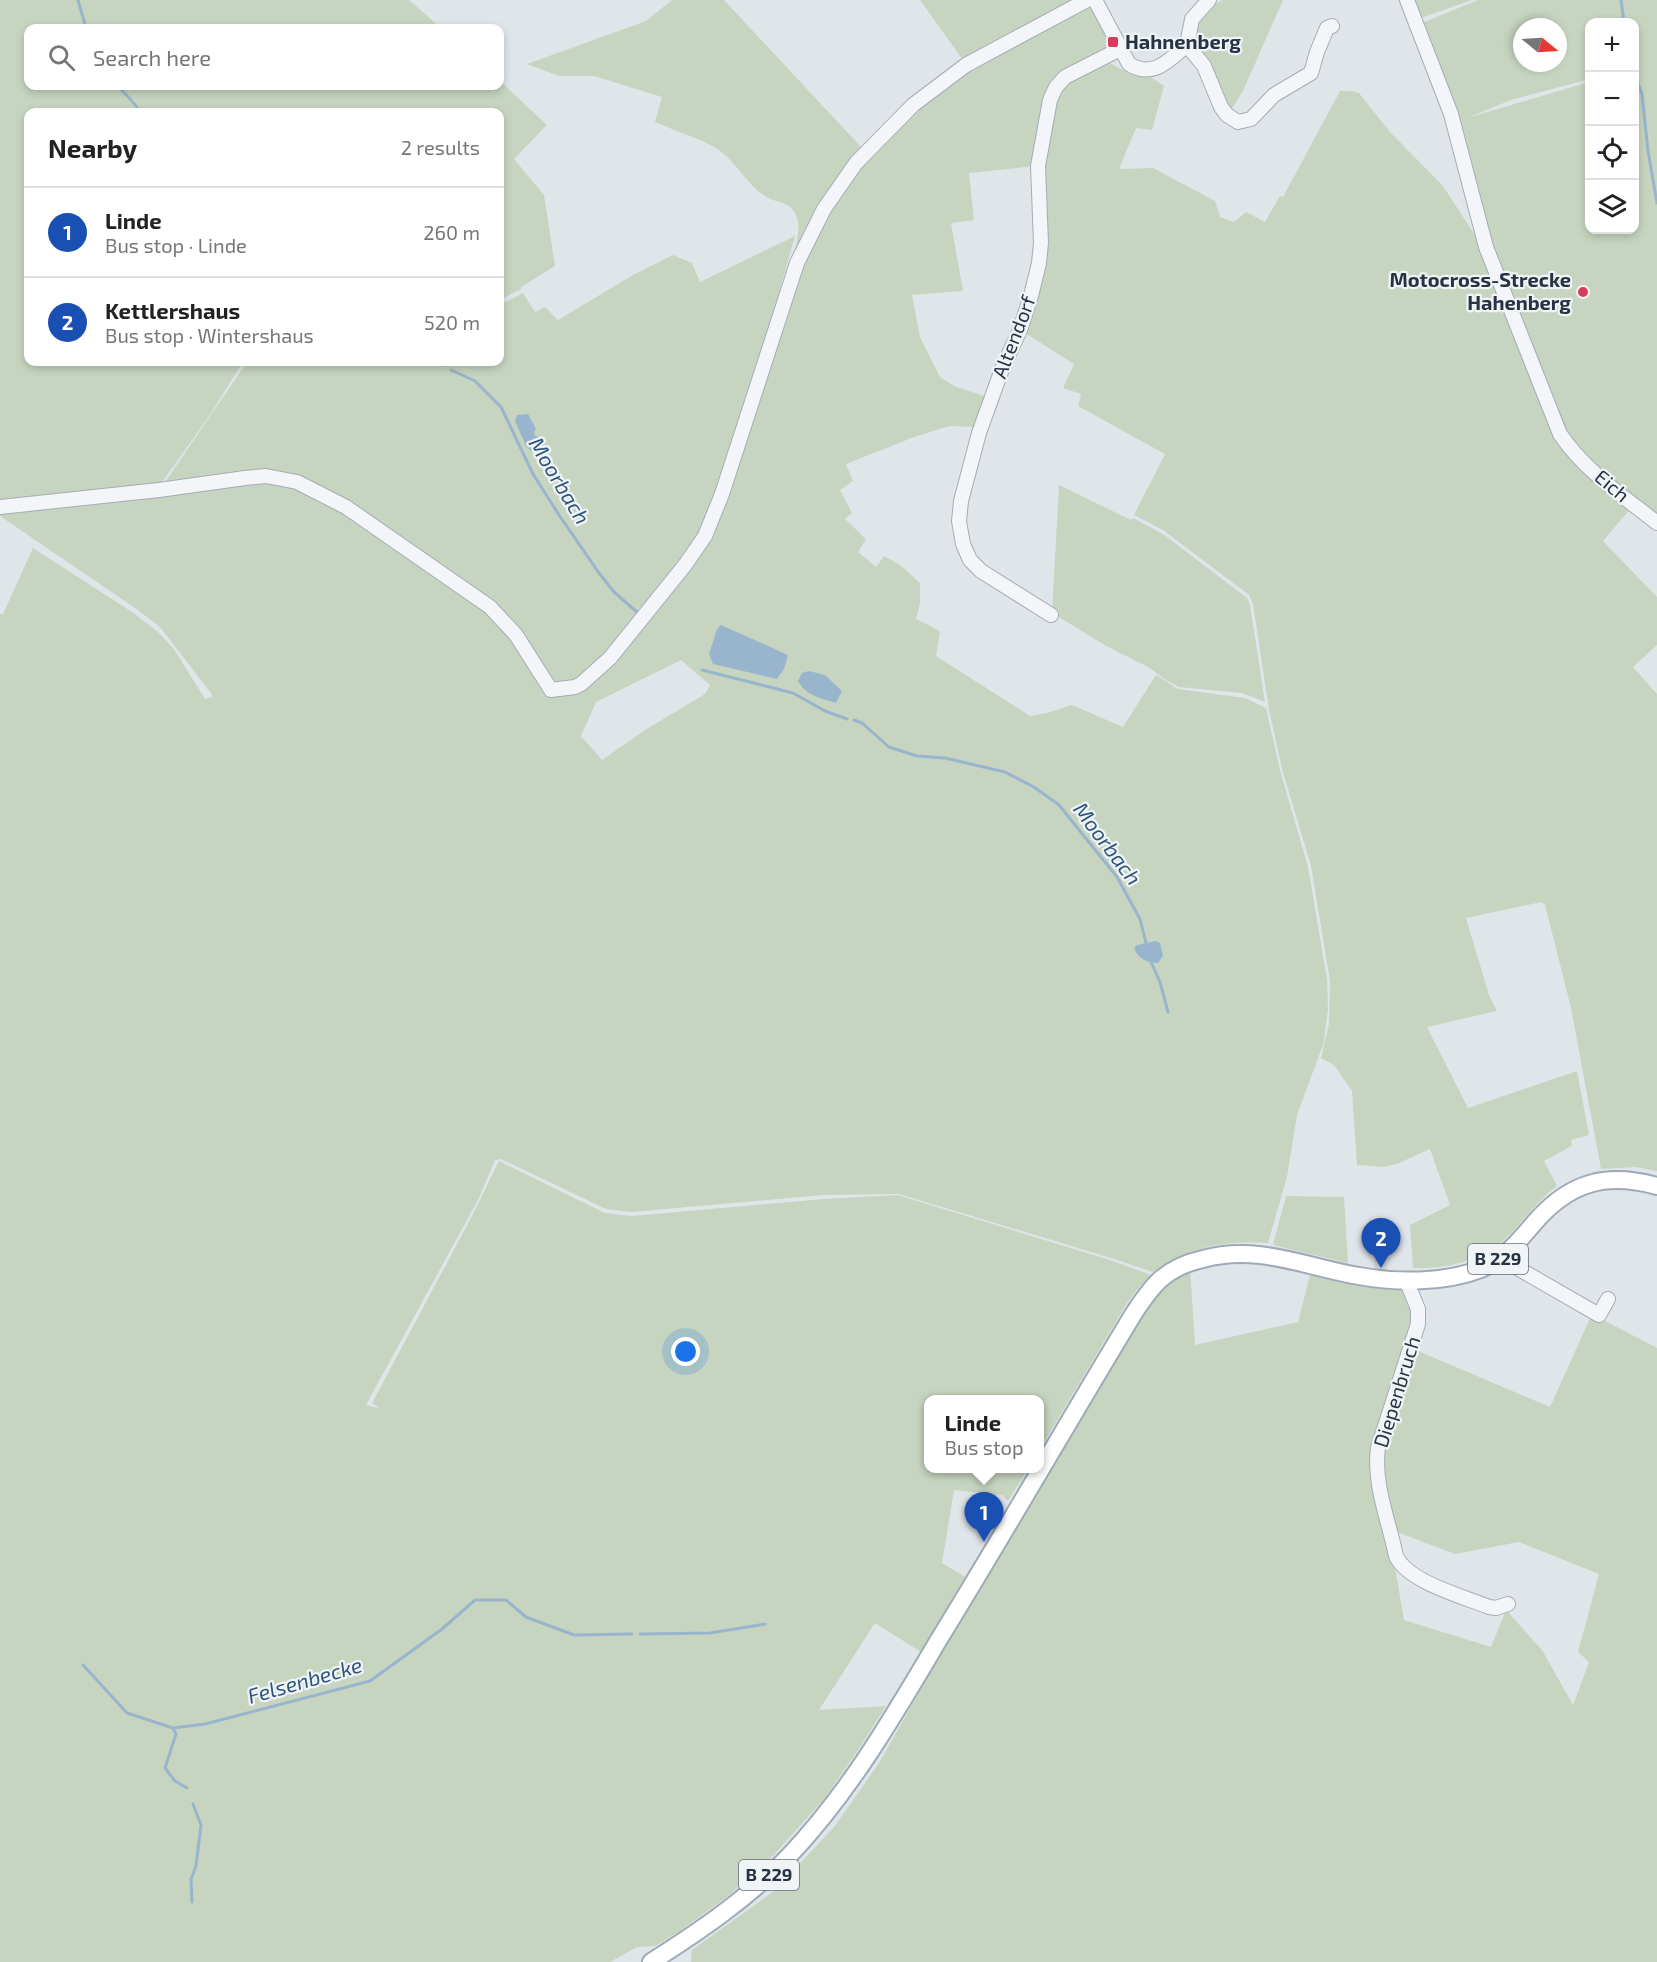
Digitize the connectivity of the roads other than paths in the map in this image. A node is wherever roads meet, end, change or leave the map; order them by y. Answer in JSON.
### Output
{"nodes":[{"id":1,"x":1087,"y":0,"type":"edge"},
{"id":2,"x":1095,"y":0,"type":"edge"},
{"id":3,"x":1209,"y":0,"type":"edge"},
{"id":4,"x":1407,"y":0,"type":"edge"},
{"id":5,"x":1332,"y":26,"type":"dead end"},
{"id":6,"x":1187,"y":45,"type":"junction"},
{"id":7,"x":1120,"y":49,"type":"junction"},
{"id":8,"x":0,"y":507,"type":"edge"},
{"id":9,"x":1657,"y":523,"type":"edge"},
{"id":10,"x":1051,"y":615,"type":"dead end"},
{"id":11,"x":1657,"y":1185,"type":"edge"},
{"id":12,"x":1500,"y":1258,"type":"junction"},
{"id":13,"x":1406,"y":1280,"type":"junction"},
{"id":14,"x":1608,"y":1299,"type":"dead end"},
{"id":15,"x":1044,"y":1464,"type":"edge"},
{"id":16,"x":1039,"y":1473,"type":"edge"},
{"id":17,"x":1508,"y":1604,"type":"dead end"},
{"id":18,"x":651,"y":1962,"type":"edge"}],
"edges":[{"from":1,"to":8,"type":"street"},
{"from":2,"to":7,"type":"street"},
{"from":3,"to":6,"type":"street"},
{"from":4,"to":9,"type":"street","name":"Eich"},
{"from":5,"to":6,"type":"street"},
{"from":6,"to":7,"type":"street"},
{"from":7,"to":10,"type":"street","name":"Altendorf"},
{"from":11,"to":12,"type":"main road","number":"B 229"},
{"from":12,"to":13,"type":"main road","number":"B 229"},
{"from":12,"to":14,"type":"street"},
{"from":13,"to":15,"type":"main road","number":"B 229"},
{"from":13,"to":17,"type":"street","name":"Diepenbruch"},
{"from":16,"to":18,"type":"main road","number":"B 229"}]}
